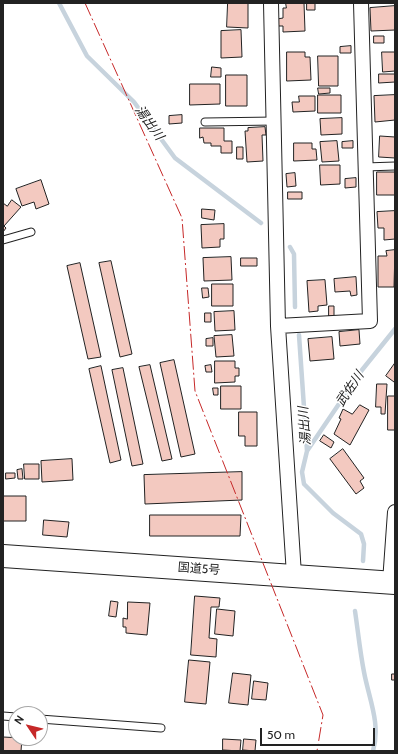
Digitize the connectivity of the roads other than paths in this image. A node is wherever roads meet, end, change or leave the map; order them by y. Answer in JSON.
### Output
{"nodes":[{"id":1,"x":271,"y":3,"type":"edge"},
{"id":2,"x":361,"y":3,"type":"edge"},
{"id":3,"x":275,"y":121,"type":"junction"},
{"id":4,"x":205,"y":122,"type":"dead end"},
{"id":5,"x":395,"y":166,"type":"edge"},
{"id":6,"x":365,"y":167,"type":"junction"},
{"id":7,"x":31,"y":232,"type":"dead end"},
{"id":8,"x":3,"y":240,"type":"edge"},
{"id":9,"x":278,"y":326,"type":"junction"},
{"id":10,"x":395,"y":512,"type":"edge"},
{"id":11,"x":3,"y":556,"type":"edge"},
{"id":12,"x":294,"y":575,"type":"junction"},
{"id":13,"x":392,"y":582,"type":"edge"},
{"id":14,"x":48,"y":720,"type":"edge"},
{"id":15,"x":161,"y":728,"type":"dead end"}],
"edges":[{"from":1,"to":3,"type":"street"},
{"from":2,"to":6,"type":"street"},
{"from":3,"to":4,"type":"lane"},
{"from":3,"to":9,"type":"street"},
{"from":5,"to":6,"type":"lane"},
{"from":6,"to":9,"type":"street"},
{"from":7,"to":8,"type":"lane"},
{"from":9,"to":12,"type":"street"},
{"from":10,"to":13,"type":"street"},
{"from":11,"to":12,"type":"highway","name":"国道5号"},
{"from":12,"to":13,"type":"highway","name":"国道5号"},
{"from":14,"to":15,"type":"lane"}]}
